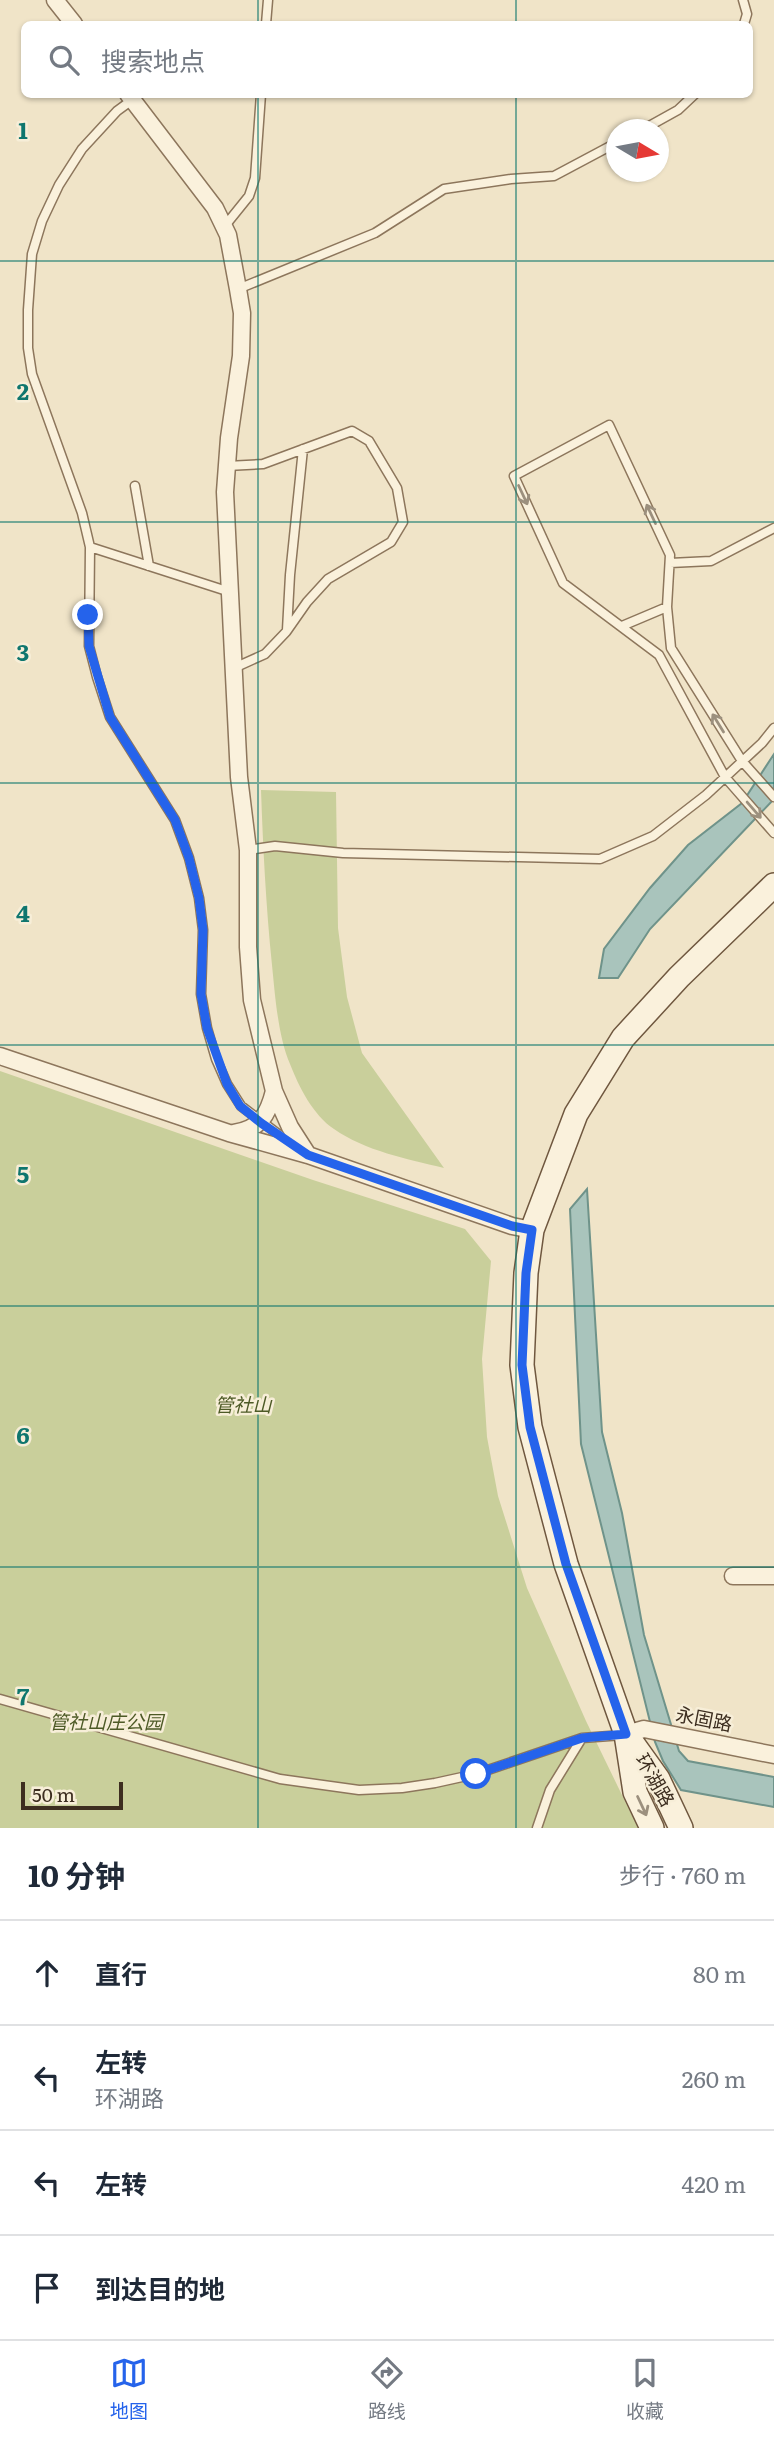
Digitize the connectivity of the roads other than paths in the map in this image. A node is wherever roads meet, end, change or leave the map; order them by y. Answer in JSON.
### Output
{"nodes":[{"id":1,"x":55,"y":0,"type":"edge"},
{"id":2,"x":268,"y":0,"type":"edge"},
{"id":3,"x":743,"y":0,"type":"edge"},
{"id":4,"x":72,"y":21,"type":"edge"},
{"id":5,"x":266,"y":21,"type":"edge"},
{"id":6,"x":745,"y":21,"type":"edge"},
{"id":7,"x":129,"y":98,"type":"edge"},
{"id":8,"x":131,"y":98,"type":"edge"},
{"id":9,"x":261,"y":98,"type":"edge"},
{"id":10,"x":691,"y":98,"type":"edge"},
{"id":11,"x":662,"y":119,"type":"edge"},
{"id":12,"x":606,"y":149,"type":"edge"},
{"id":13,"x":224,"y":227,"type":"junction"},
{"id":14,"x":238,"y":289,"type":"junction"},
{"id":15,"x":303,"y":449,"type":"junction"},
{"id":16,"x":227,"y":466,"type":"junction"},
{"id":17,"x":135,"y":486,"type":"dead end"},
{"id":18,"x":774,"y":528,"type":"edge"},
{"id":19,"x":90,"y":547,"type":"junction"},
{"id":20,"x":670,"y":563,"type":"junction"},
{"id":21,"x":149,"y":566,"type":"junction"},
{"id":22,"x":230,"y":592,"type":"junction"},
{"id":23,"x":667,"y":607,"type":"junction"},
{"id":24,"x":622,"y":626,"type":"junction"},
{"id":25,"x":286,"y":632,"type":"junction"},
{"id":26,"x":671,"y":648,"type":"junction"},
{"id":27,"x":659,"y":655,"type":"junction"},
{"id":28,"x":234,"y":668,"type":"junction"},
{"id":29,"x":774,"y":728,"type":"edge"},
{"id":30,"x":742,"y":761,"type":"junction"},
{"id":31,"x":725,"y":777,"type":"junction"},
{"id":32,"x":774,"y":797,"type":"edge"},
{"id":33,"x":774,"y":833,"type":"edge"},
{"id":34,"x":248,"y":850,"type":"junction"},
{"id":35,"x":774,"y":886,"type":"edge"},
{"id":36,"x":0,"y":1056,"type":"edge"},
{"id":37,"x":274,"y":1091,"type":"junction"},
{"id":38,"x":261,"y":1123,"type":"junction"},
{"id":39,"x":229,"y":1133,"type":"junction"},
{"id":40,"x":308,"y":1155,"type":"junction"},
{"id":41,"x":532,"y":1230,"type":"junction"},
{"id":42,"x":733,"y":1576,"type":"dead end"},
{"id":43,"x":774,"y":1576,"type":"edge"},
{"id":44,"x":0,"y":1699,"type":"edge"},
{"id":45,"x":635,"y":1732,"type":"junction"},
{"id":46,"x":582,"y":1738,"type":"junction"},
{"id":47,"x":774,"y":1755,"type":"edge"},
{"id":48,"x":537,"y":1828,"type":"edge"},
{"id":49,"x":652,"y":1828,"type":"edge"},
{"id":50,"x":681,"y":1828,"type":"edge"}],
"edges":[{"from":1,"to":4,"type":"street"},
{"from":2,"to":5,"type":"lane"},
{"from":3,"to":6,"type":"lane"},
{"from":7,"to":19,"type":"lane"},
{"from":8,"to":13,"type":"street"},
{"from":9,"to":13,"type":"lane"},
{"from":10,"to":11,"type":"lane"},
{"from":12,"to":14,"type":"lane"},
{"from":13,"to":14,"type":"street"},
{"from":14,"to":16,"type":"street"},
{"from":15,"to":16,"type":"lane"},
{"from":15,"to":25,"type":"lane"},
{"from":15,"to":25,"type":"lane"},
{"from":16,"to":22,"type":"street"},
{"from":17,"to":21,"type":"lane"},
{"from":18,"to":20,"type":"lane"},
{"from":19,"to":21,"type":"lane"},
{"from":19,"to":38,"type":"lane"},
{"from":20,"to":23,"type":"lane"},
{"from":20,"to":24,"type":"lane","one_way":true},
{"from":21,"to":22,"type":"lane"},
{"from":22,"to":28,"type":"street"},
{"from":23,"to":24,"type":"lane"},
{"from":23,"to":26,"type":"lane"},
{"from":24,"to":27,"type":"lane"},
{"from":25,"to":28,"type":"lane"},
{"from":26,"to":27,"type":"lane"},
{"from":30,"to":26,"type":"lane","one_way":true},
{"from":27,"to":31,"type":"lane"},
{"from":28,"to":34,"type":"street"},
{"from":29,"to":30,"type":"lane"},
{"from":30,"to":31,"type":"lane"},
{"from":30,"to":32,"type":"lane"},
{"from":31,"to":33,"type":"lane","one_way":true},
{"from":31,"to":34,"type":"lane"},
{"from":34,"to":37,"type":"street"},
{"from":35,"to":41,"type":"street","name":"环湖路"},
{"from":36,"to":39,"type":"street"},
{"from":37,"to":38,"type":"street"},
{"from":37,"to":40,"type":"street"},
{"from":38,"to":39,"type":"street"},
{"from":38,"to":40,"type":"lane"},
{"from":39,"to":40,"type":"street"},
{"from":40,"to":41,"type":"street"},
{"from":41,"to":45,"type":"street","name":"环湖路"},
{"from":42,"to":43,"type":"street"},
{"from":44,"to":46,"type":"lane"},
{"from":45,"to":46,"type":"lane"},
{"from":45,"to":47,"type":"street","name":"永固路"},
{"from":45,"to":49,"type":"street","name":"环湖路","one_way":true},
{"from":45,"to":50,"type":"street","name":"环湖路"},
{"from":46,"to":48,"type":"lane"}]}
